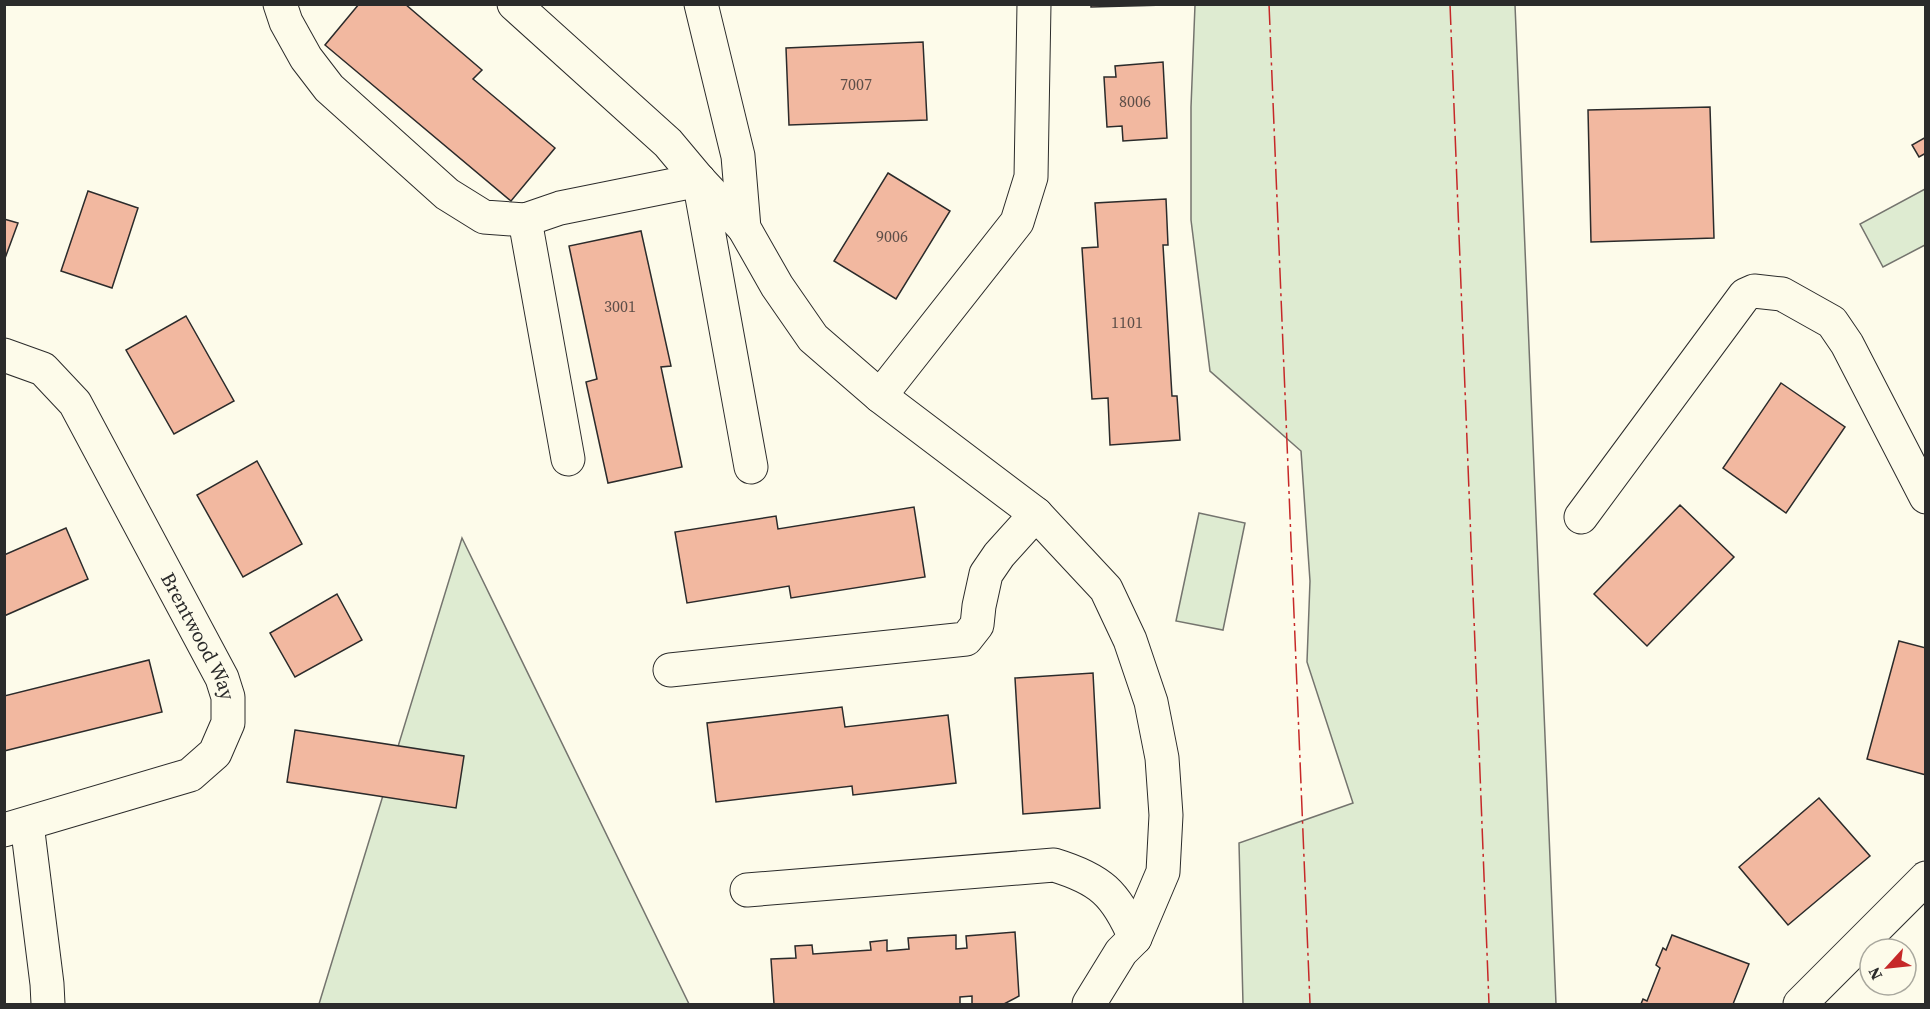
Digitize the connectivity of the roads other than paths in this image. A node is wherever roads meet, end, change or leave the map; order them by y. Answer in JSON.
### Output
{"nodes":[{"id":1,"x":280,"y":4,"type":"edge"},
{"id":2,"x":514,"y":4,"type":"edge"},
{"id":3,"x":701,"y":4,"type":"edge"},
{"id":4,"x":1034,"y":4,"type":"edge"},
{"id":5,"x":699,"y":180,"type":"junction"},
{"id":6,"x":525,"y":220,"type":"junction"},
{"id":7,"x":744,"y":228,"type":"junction"},
{"id":8,"x":4,"y":355,"type":"edge"},
{"id":9,"x":880,"y":396,"type":"junction"},
{"id":10,"x":568,"y":459,"type":"dead end"},
{"id":11,"x":751,"y":467,"type":"dead end"},
{"id":12,"x":1923,"y":485,"type":"edge"},
{"id":13,"x":1036,"y":514,"type":"junction"},
{"id":14,"x":1581,"y":517,"type":"dead end"},
{"id":15,"x":670,"y":670,"type":"dead end"},
{"id":16,"x":16,"y":827,"type":"edge"},
{"id":17,"x":1926,"y":878,"type":"edge"},
{"id":18,"x":747,"y":890,"type":"dead end"},
{"id":19,"x":1134,"y":938,"type":"junction"},
{"id":20,"x":48,"y":1005,"type":"edge"},
{"id":21,"x":1089,"y":1005,"type":"edge"},
{"id":22,"x":1800,"y":1005,"type":"edge"}],
"edges":[{"from":1,"to":6,"type":"street"},
{"from":2,"to":5,"type":"street"},
{"from":3,"to":7,"type":"street"},
{"from":4,"to":9,"type":"street"},
{"from":5,"to":6,"type":"street"},
{"from":5,"to":7,"type":"street"},
{"from":5,"to":11,"type":"street"},
{"from":6,"to":10,"type":"street"},
{"from":7,"to":9,"type":"street"},
{"from":8,"to":16,"type":"street","name":"Brentwood Way"},
{"from":9,"to":13,"type":"street"},
{"from":12,"to":14,"type":"street"},
{"from":13,"to":15,"type":"street"},
{"from":13,"to":19,"type":"street"},
{"from":16,"to":20,"type":"street"},
{"from":17,"to":22,"type":"street"},
{"from":18,"to":19,"type":"street"},
{"from":19,"to":21,"type":"street"}]}
